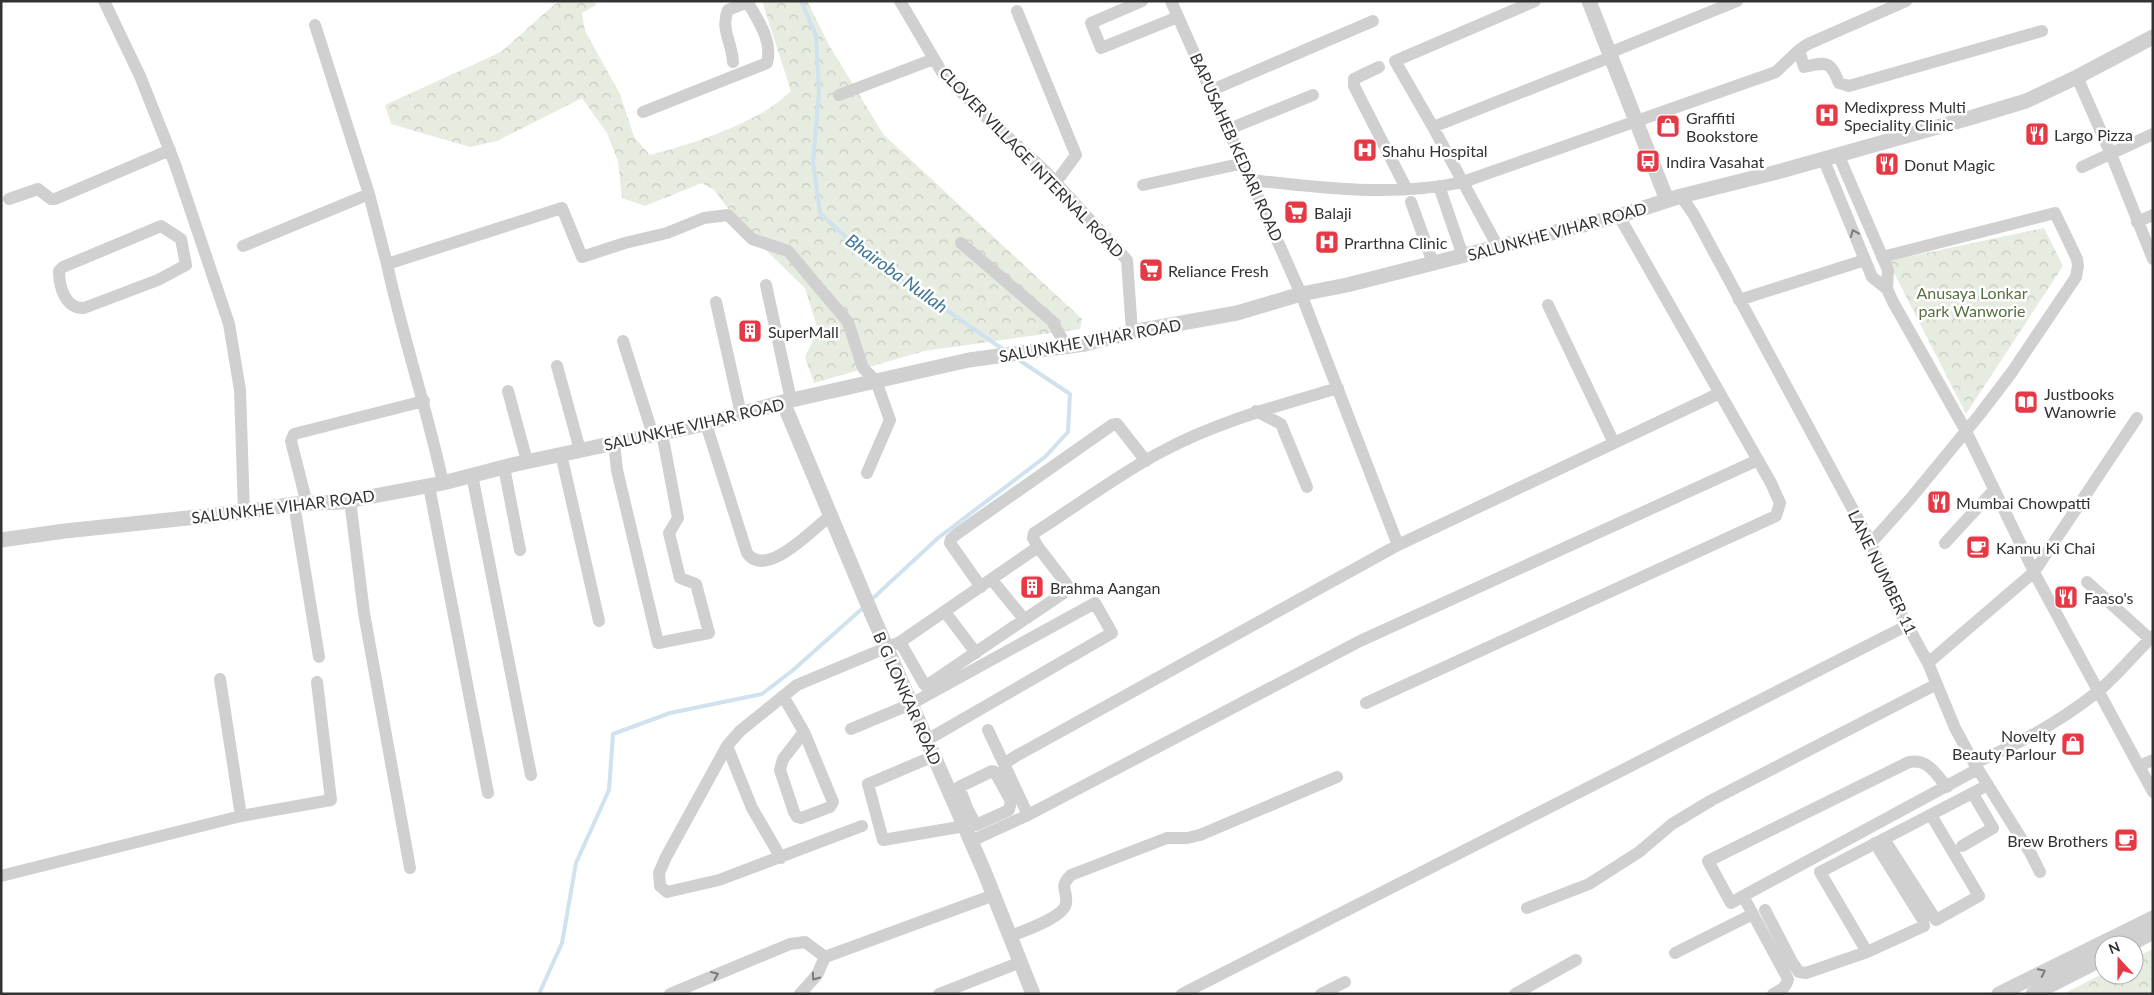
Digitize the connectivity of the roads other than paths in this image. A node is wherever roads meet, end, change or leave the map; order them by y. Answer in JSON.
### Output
{"nodes":[{"id":1,"x":104,"y":1,"type":"edge"},
{"id":2,"x":900,"y":1,"type":"edge"},
{"id":3,"x":1142,"y":1,"type":"edge"},
{"id":4,"x":1534,"y":1,"type":"edge"},
{"id":5,"x":1589,"y":1,"type":"edge"},
{"id":6,"x":1737,"y":1,"type":"edge"},
{"id":7,"x":1906,"y":1,"type":"edge"},
{"id":8,"x":747,"y":2,"type":"edge"},
{"id":9,"x":1175,"y":2,"type":"edge"},
{"id":10,"x":1017,"y":11,"type":"dead end"},
{"id":11,"x":1178,"y":17,"type":"junction"},
{"id":12,"x":1373,"y":21,"type":"dead end"},
{"id":13,"x":315,"y":25,"type":"dead end"},
{"id":14,"x":2042,"y":31,"type":"dead end"},
{"id":15,"x":2153,"y":37,"type":"edge"},
{"id":16,"x":1799,"y":50,"type":"junction"},
{"id":17,"x":1610,"y":55,"type":"junction"},
{"id":18,"x":934,"y":59,"type":"junction"},
{"id":19,"x":733,"y":62,"type":"dead end"},
{"id":20,"x":1379,"y":67,"type":"dead end"},
{"id":21,"x":2077,"y":77,"type":"junction"},
{"id":22,"x":1212,"y":90,"type":"junction"},
{"id":23,"x":839,"y":95,"type":"dead end"},
{"id":24,"x":1313,"y":95,"type":"dead end"},
{"id":25,"x":643,"y":112,"type":"dead end"},
{"id":26,"x":1636,"y":121,"type":"junction"},
{"id":27,"x":1433,"y":127,"type":"junction"},
{"id":28,"x":1229,"y":129,"type":"junction"},
{"id":29,"x":2153,"y":134,"type":"edge"},
{"id":30,"x":170,"y":150,"type":"junction"},
{"id":31,"x":1838,"y":154,"type":"junction"},
{"id":32,"x":2110,"y":154,"type":"junction"},
{"id":33,"x":1823,"y":158,"type":"junction"},
{"id":34,"x":1244,"y":163,"type":"junction"},
{"id":35,"x":2082,"y":167,"type":"dead end"},
{"id":36,"x":1252,"y":180,"type":"junction"},
{"id":37,"x":1056,"y":182,"type":"junction"},
{"id":38,"x":1463,"y":182,"type":"junction"},
{"id":39,"x":1143,"y":185,"type":"dead end"},
{"id":40,"x":1439,"y":186,"type":"junction"},
{"id":41,"x":1406,"y":188,"type":"junction"},
{"id":42,"x":369,"y":194,"type":"junction"},
{"id":43,"x":1674,"y":198,"type":"junction"},
{"id":44,"x":9,"y":199,"type":"dead end"},
{"id":45,"x":1411,"y":202,"type":"dead end"},
{"id":46,"x":2153,"y":215,"type":"edge"},
{"id":47,"x":1619,"y":216,"type":"junction"},
{"id":48,"x":2137,"y":222,"type":"junction"},
{"id":49,"x":198,"y":231,"type":"junction"},
{"id":50,"x":181,"y":239,"type":"junction"},
{"id":51,"x":961,"y":243,"type":"dead end"},
{"id":52,"x":242,"y":246,"type":"dead end"},
{"id":53,"x":1498,"y":247,"type":"junction"},
{"id":54,"x":1463,"y":256,"type":"junction"},
{"id":55,"x":1882,"y":257,"type":"junction"},
{"id":56,"x":2153,"y":259,"type":"edge"},
{"id":57,"x":1864,"y":260,"type":"junction"},
{"id":58,"x":1433,"y":263,"type":"junction"},
{"id":59,"x":387,"y":264,"type":"junction"},
{"id":60,"x":766,"y":285,"type":"dead end"},
{"id":61,"x":1887,"y":288,"type":"junction"},
{"id":62,"x":1301,"y":294,"type":"junction"},
{"id":63,"x":1739,"y":300,"type":"junction"},
{"id":64,"x":716,"y":302,"type":"dead end"},
{"id":65,"x":1548,"y":305,"type":"dead end"},
{"id":66,"x":1132,"y":332,"type":"junction"},
{"id":67,"x":623,"y":341,"type":"dead end"},
{"id":68,"x":1066,"y":346,"type":"junction"},
{"id":69,"x":557,"y":366,"type":"dead end"},
{"id":70,"x":876,"y":381,"type":"junction"},
{"id":71,"x":1338,"y":388,"type":"junction"},
{"id":72,"x":508,"y":391,"type":"dead end"},
{"id":73,"x":1720,"y":393,"type":"junction"},
{"id":74,"x":424,"y":401,"type":"junction"},
{"id":75,"x":787,"y":401,"type":"junction"},
{"id":76,"x":1256,"y":411,"type":"junction"},
{"id":77,"x":741,"y":414,"type":"junction"},
{"id":78,"x":2137,"y":418,"type":"dead end"},
{"id":79,"x":706,"y":424,"type":"junction"},
{"id":80,"x":1966,"y":431,"type":"junction"},
{"id":81,"x":658,"y":434,"type":"junction"},
{"id":82,"x":614,"y":443,"type":"junction"},
{"id":83,"x":1614,"y":443,"type":"junction"},
{"id":84,"x":580,"y":450,"type":"junction"},
{"id":85,"x":561,"y":454,"type":"junction"},
{"id":86,"x":1758,"y":460,"type":"junction"},
{"id":87,"x":1146,"y":461,"type":"junction"},
{"id":88,"x":527,"y":462,"type":"junction"},
{"id":89,"x":504,"y":467,"type":"junction"},
{"id":90,"x":867,"y":473,"type":"dead end"},
{"id":91,"x":472,"y":475,"type":"junction"},
{"id":92,"x":436,"y":484,"type":"junction"},
{"id":93,"x":1307,"y":487,"type":"dead end"},
{"id":94,"x":1994,"y":490,"type":"junction"},
{"id":95,"x":350,"y":500,"type":"junction"},
{"id":96,"x":301,"y":504,"type":"junction"},
{"id":97,"x":244,"y":512,"type":"junction"},
{"id":98,"x":830,"y":516,"type":"junction"},
{"id":99,"x":1,"y":540,"type":"edge"},
{"id":100,"x":1871,"y":543,"type":"junction"},
{"id":101,"x":1945,"y":543,"type":"dead end"},
{"id":102,"x":1398,"y":545,"type":"junction"},
{"id":103,"x":1038,"y":547,"type":"junction"},
{"id":104,"x":520,"y":550,"type":"dead end"},
{"id":105,"x":2034,"y":572,"type":"junction"},
{"id":106,"x":992,"y":580,"type":"junction"},
{"id":107,"x":2088,"y":582,"type":"dead end"},
{"id":108,"x":981,"y":587,"type":"junction"},
{"id":109,"x":945,"y":612,"type":"junction"},
{"id":110,"x":1024,"y":619,"type":"junction"},
{"id":111,"x":599,"y":621,"type":"dead end"},
{"id":112,"x":1908,"y":625,"type":"junction"},
{"id":113,"x":2151,"y":637,"type":"edge"},
{"id":114,"x":893,"y":645,"type":"junction"},
{"id":115,"x":976,"y":653,"type":"junction"},
{"id":116,"x":319,"y":657,"type":"dead end"},
{"id":117,"x":1928,"y":663,"type":"junction"},
{"id":118,"x":220,"y":680,"type":"dead end"},
{"id":119,"x":317,"y":682,"type":"dead end"},
{"id":120,"x":1937,"y":684,"type":"junction"},
{"id":121,"x":2098,"y":692,"type":"junction"},
{"id":122,"x":783,"y":696,"type":"junction"},
{"id":123,"x":911,"y":704,"type":"junction"},
{"id":124,"x":1366,"y":704,"type":"dead end"},
{"id":125,"x":851,"y":729,"type":"dead end"},
{"id":126,"x":988,"y":730,"type":"dead end"},
{"id":127,"x":804,"y":732,"type":"junction"},
{"id":128,"x":927,"y":740,"type":"junction"},
{"id":129,"x":727,"y":746,"type":"junction"},
{"id":130,"x":934,"y":756,"type":"junction"},
{"id":131,"x":2153,"y":760,"type":"edge"},
{"id":132,"x":1004,"y":764,"type":"junction"},
{"id":133,"x":1976,"y":766,"type":"junction"},
{"id":134,"x":2139,"y":766,"type":"junction"},
{"id":135,"x":531,"y":776,"type":"dead end"},
{"id":136,"x":1337,"y":778,"type":"dead end"},
{"id":137,"x":1988,"y":785,"type":"junction"},
{"id":138,"x":1947,"y":787,"type":"junction"},
{"id":139,"x":1012,"y":790,"type":"junction"},
{"id":140,"x":488,"y":792,"type":"dead end"},
{"id":141,"x":2153,"y":792,"type":"edge"},
{"id":142,"x":1973,"y":794,"type":"junction"},
{"id":143,"x":1028,"y":815,"type":"junction"},
{"id":144,"x":1931,"y":815,"type":"junction"},
{"id":145,"x":241,"y":816,"type":"junction"},
{"id":146,"x":963,"y":816,"type":"junction"},
{"id":147,"x":862,"y":826,"type":"dead end"},
{"id":148,"x":971,"y":841,"type":"junction"},
{"id":149,"x":1880,"y":841,"type":"junction"},
{"id":150,"x":1962,"y":846,"type":"dead end"},
{"id":151,"x":781,"y":858,"type":"junction"},
{"id":152,"x":410,"y":868,"type":"dead end"},
{"id":153,"x":2040,"y":872,"type":"dead end"},
{"id":154,"x":1,"y":876,"type":"edge"},
{"id":155,"x":994,"y":894,"type":"junction"},
{"id":156,"x":1743,"y":896,"type":"junction"},
{"id":157,"x":1527,"y":908,"type":"dead end"},
{"id":158,"x":1759,"y":912,"type":"junction"},
{"id":159,"x":2153,"y":918,"type":"edge"},
{"id":160,"x":1011,"y":936,"type":"junction"},
{"id":161,"x":1867,"y":952,"type":"junction"},
{"id":162,"x":1675,"y":954,"type":"dead end"},
{"id":163,"x":825,"y":957,"type":"junction"},
{"id":164,"x":1576,"y":960,"type":"dead end"},
{"id":165,"x":1021,"y":962,"type":"junction"},
{"id":166,"x":2094,"y":963,"type":"edge"},
{"id":167,"x":1345,"y":982,"type":"dead end"},
{"id":168,"x":670,"y":994,"type":"edge"},
{"id":169,"x":800,"y":994,"type":"edge"},
{"id":170,"x":940,"y":994,"type":"edge"},
{"id":171,"x":1033,"y":994,"type":"edge"},
{"id":172,"x":1182,"y":994,"type":"edge"},
{"id":173,"x":1321,"y":994,"type":"edge"},
{"id":174,"x":1515,"y":994,"type":"edge"},
{"id":175,"x":1773,"y":994,"type":"edge"},
{"id":176,"x":1999,"y":994,"type":"edge"},
{"id":177,"x":2033,"y":994,"type":"edge"}],
"edges":[{"from":1,"to":30,"type":"street"},
{"from":2,"to":18,"type":"street","name":"CLOVER VILLAGE INTERNAL ROAD"},
{"from":3,"to":11,"type":"street"},
{"from":4,"to":27,"type":"street"},
{"from":5,"to":17,"type":"street"},
{"from":6,"to":17,"type":"street"},
{"from":7,"to":16,"type":"street"},
{"from":8,"to":19,"type":"street"},
{"from":8,"to":25,"type":"street"},
{"from":9,"to":11,"type":"street","name":"BAPUSAHEB KEDARI ROAD"},
{"from":10,"to":37,"type":"street"},
{"from":11,"to":22,"type":"street","name":"BAPUSAHEB KEDARI ROAD"},
{"from":12,"to":22,"type":"street"},
{"from":13,"to":42,"type":"street"},
{"from":14,"to":16,"type":"street"},
{"from":15,"to":21,"type":"street","name":"SALUNKHE VIHAR ROAD"},
{"from":16,"to":26,"type":"street"},
{"from":17,"to":26,"type":"street"},
{"from":17,"to":27,"type":"street"},
{"from":18,"to":23,"type":"street"},
{"from":18,"to":37,"type":"street","name":"CLOVER VILLAGE INTERNAL ROAD"},
{"from":20,"to":41,"type":"street"},
{"from":21,"to":31,"type":"street","name":"SALUNKHE VIHAR ROAD"},
{"from":21,"to":32,"type":"street"},
{"from":22,"to":28,"type":"street","name":"BAPUSAHEB KEDARI ROAD"},
{"from":24,"to":28,"type":"street"},
{"from":26,"to":38,"type":"street"},
{"from":26,"to":43,"type":"street"},
{"from":27,"to":38,"type":"street"},
{"from":28,"to":34,"type":"street","name":"BAPUSAHEB KEDARI ROAD"},
{"from":29,"to":32,"type":"street"},
{"from":30,"to":44,"type":"street"},
{"from":30,"to":49,"type":"street"},
{"from":31,"to":33,"type":"street","name":"SALUNKHE VIHAR ROAD"},
{"from":31,"to":55,"type":"street"},
{"from":32,"to":35,"type":"street"},
{"from":32,"to":48,"type":"street"},
{"from":33,"to":43,"type":"street","name":"SALUNKHE VIHAR ROAD"},
{"from":57,"to":33,"type":"street","one_way":true},
{"from":34,"to":36,"type":"street","name":"BAPUSAHEB KEDARI ROAD"},
{"from":34,"to":39,"type":"street"},
{"from":36,"to":41,"type":"street"},
{"from":36,"to":62,"type":"street","name":"BAPUSAHEB KEDARI ROAD"},
{"from":37,"to":66,"type":"street","name":"CLOVER VILLAGE INTERNAL ROAD"},
{"from":38,"to":40,"type":"street"},
{"from":38,"to":53,"type":"street"},
{"from":40,"to":41,"type":"street"},
{"from":40,"to":54,"type":"street"},
{"from":42,"to":52,"type":"street"},
{"from":42,"to":59,"type":"street"},
{"from":43,"to":47,"type":"street","name":"SALUNKHE VIHAR ROAD"},
{"from":43,"to":63,"type":"street","name":"LANE NUMBER 11"},
{"from":45,"to":58,"type":"street"},
{"from":46,"to":48,"type":"street"},
{"from":47,"to":53,"type":"street","name":"SALUNKHE VIHAR ROAD"},
{"from":47,"to":73,"type":"street"},
{"from":48,"to":56,"type":"street"},
{"from":49,"to":50,"type":"street"},
{"from":49,"to":97,"type":"street"},
{"from":50,"to":50,"type":"street"},
{"from":51,"to":68,"type":"street"},
{"from":53,"to":54,"type":"street","name":"SALUNKHE VIHAR ROAD"},
{"from":54,"to":58,"type":"street","name":"SALUNKHE VIHAR ROAD"},
{"from":55,"to":61,"type":"street"},
{"from":55,"to":80,"type":"street"},
{"from":57,"to":61,"type":"street"},
{"from":57,"to":63,"type":"street"},
{"from":58,"to":62,"type":"street","name":"SALUNKHE VIHAR ROAD"},
{"from":59,"to":70,"type":"street"},
{"from":59,"to":74,"type":"street"},
{"from":60,"to":75,"type":"street"},
{"from":61,"to":80,"type":"street"},
{"from":62,"to":66,"type":"street","name":"SALUNKHE VIHAR ROAD"},
{"from":62,"to":71,"type":"street","name":"BAPUSAHEB KEDARI ROAD"},
{"from":63,"to":100,"type":"street","name":"LANE NUMBER 11"},
{"from":64,"to":77,"type":"street"},
{"from":65,"to":83,"type":"street"},
{"from":66,"to":68,"type":"street","name":"SALUNKHE VIHAR ROAD"},
{"from":67,"to":81,"type":"street"},
{"from":68,"to":70,"type":"street","name":"SALUNKHE VIHAR ROAD"},
{"from":69,"to":84,"type":"street"},
{"from":70,"to":75,"type":"street","name":"SALUNKHE VIHAR ROAD"},
{"from":70,"to":90,"type":"street"},
{"from":71,"to":76,"type":"street"},
{"from":71,"to":102,"type":"street","name":"BAPUSAHEB KEDARI ROAD"},
{"from":72,"to":88,"type":"street"},
{"from":73,"to":83,"type":"street"},
{"from":73,"to":86,"type":"street"},
{"from":74,"to":92,"type":"street"},
{"from":74,"to":96,"type":"street"},
{"from":75,"to":77,"type":"street","name":"SALUNKHE VIHAR ROAD"},
{"from":75,"to":98,"type":"street","name":"B G LONKAR ROAD"},
{"from":76,"to":87,"type":"street"},
{"from":76,"to":93,"type":"street"},
{"from":77,"to":79,"type":"street","name":"SALUNKHE VIHAR ROAD"},
{"from":78,"to":105,"type":"street"},
{"from":79,"to":81,"type":"street","name":"SALUNKHE VIHAR ROAD"},
{"from":79,"to":98,"type":"street"},
{"from":80,"to":94,"type":"street"},
{"from":80,"to":100,"type":"street"},
{"from":81,"to":82,"type":"street","name":"SALUNKHE VIHAR ROAD"},
{"from":81,"to":82,"type":"street"},
{"from":82,"to":84,"type":"street","name":"SALUNKHE VIHAR ROAD"},
{"from":83,"to":102,"type":"street"},
{"from":84,"to":85,"type":"street","name":"SALUNKHE VIHAR ROAD"},
{"from":85,"to":88,"type":"street","name":"SALUNKHE VIHAR ROAD"},
{"from":85,"to":111,"type":"street"},
{"from":86,"to":124,"type":"street"},
{"from":86,"to":143,"type":"street"},
{"from":87,"to":103,"type":"street"},
{"from":87,"to":108,"type":"street"},
{"from":88,"to":89,"type":"street","name":"SALUNKHE VIHAR ROAD"},
{"from":89,"to":91,"type":"street","name":"SALUNKHE VIHAR ROAD"},
{"from":89,"to":104,"type":"street"},
{"from":91,"to":92,"type":"street","name":"SALUNKHE VIHAR ROAD"},
{"from":91,"to":135,"type":"street"},
{"from":92,"to":95,"type":"street","name":"SALUNKHE VIHAR ROAD"},
{"from":92,"to":140,"type":"street"},
{"from":94,"to":101,"type":"street"},
{"from":94,"to":105,"type":"street"},
{"from":95,"to":96,"type":"street","name":"SALUNKHE VIHAR ROAD"},
{"from":95,"to":152,"type":"street"},
{"from":96,"to":97,"type":"street","name":"SALUNKHE VIHAR ROAD"},
{"from":96,"to":116,"type":"street"},
{"from":97,"to":99,"type":"street","name":"SALUNKHE VIHAR ROAD"},
{"from":98,"to":114,"type":"street","name":"B G LONKAR ROAD"},
{"from":100,"to":112,"type":"street","name":"LANE NUMBER 11"},
{"from":102,"to":132,"type":"street"},
{"from":103,"to":106,"type":"street"},
{"from":103,"to":110,"type":"street"},
{"from":105,"to":117,"type":"street"},
{"from":105,"to":121,"type":"street"},
{"from":106,"to":108,"type":"street"},
{"from":106,"to":110,"type":"street"},
{"from":107,"to":113,"type":"street"},
{"from":108,"to":109,"type":"street"},
{"from":109,"to":114,"type":"street"},
{"from":109,"to":115,"type":"street"},
{"from":110,"to":115,"type":"street"},
{"from":112,"to":117,"type":"street","name":"LANE NUMBER 11"},
{"from":112,"to":172,"type":"street"},
{"from":113,"to":121,"type":"street"},
{"from":114,"to":115,"type":"street"},
{"from":114,"to":122,"type":"street"},
{"from":114,"to":123,"type":"street","name":"B G LONKAR ROAD"},
{"from":117,"to":120,"type":"street","name":"LANE NUMBER 11"},
{"from":118,"to":145,"type":"street"},
{"from":119,"to":145,"type":"street"},
{"from":120,"to":133,"type":"street","name":"LANE NUMBER 11"},
{"from":120,"to":157,"type":"street"},
{"from":121,"to":133,"type":"street"},
{"from":121,"to":134,"type":"street"},
{"from":122,"to":127,"type":"street"},
{"from":122,"to":129,"type":"street"},
{"from":123,"to":125,"type":"street"},
{"from":123,"to":128,"type":"street","name":"B G LONKAR ROAD"},
{"from":123,"to":128,"type":"street"},
{"from":126,"to":132,"type":"street"},
{"from":127,"to":127,"type":"street"},
{"from":128,"to":130,"type":"street","name":"B G LONKAR ROAD"},
{"from":129,"to":151,"type":"street"},
{"from":129,"to":151,"type":"street"},
{"from":130,"to":146,"type":"street","name":"B G LONKAR ROAD"},
{"from":130,"to":146,"type":"street"},
{"from":131,"to":134,"type":"street"},
{"from":132,"to":139,"type":"street"},
{"from":133,"to":137,"type":"street","name":"LANE NUMBER 11"},
{"from":133,"to":138,"type":"street"},
{"from":134,"to":141,"type":"street"},
{"from":136,"to":160,"type":"street"},
{"from":137,"to":142,"type":"street"},
{"from":137,"to":153,"type":"street","name":"LANE NUMBER 11"},
{"from":138,"to":156,"type":"street"},
{"from":138,"to":156,"type":"street"},
{"from":139,"to":143,"type":"street"},
{"from":139,"to":146,"type":"street"},
{"from":139,"to":146,"type":"street"},
{"from":142,"to":144,"type":"street"},
{"from":142,"to":150,"type":"street"},
{"from":143,"to":148,"type":"street"},
{"from":144,"to":149,"type":"street"},
{"from":144,"to":149,"type":"street"},
{"from":145,"to":154,"type":"street"},
{"from":146,"to":148,"type":"street","name":"B G LONKAR ROAD"},
{"from":147,"to":151,"type":"street"},
{"from":148,"to":155,"type":"street","name":"B G LONKAR ROAD"},
{"from":149,"to":161,"type":"street"},
{"from":149,"to":161,"type":"street"},
{"from":155,"to":160,"type":"street","name":"B G LONKAR ROAD"},
{"from":155,"to":163,"type":"street"},
{"from":156,"to":158,"type":"street"},
{"from":158,"to":161,"type":"street"},
{"from":158,"to":162,"type":"street"},
{"from":158,"to":175,"type":"street"},
{"from":176,"to":159,"type":"street","one_way":true},
{"from":160,"to":165,"type":"street","name":"B G LONKAR ROAD"},
{"from":168,"to":163,"type":"street","one_way":true},
{"from":163,"to":169,"type":"street","one_way":true},
{"from":164,"to":174,"type":"street"},
{"from":165,"to":170,"type":"street"},
{"from":165,"to":171,"type":"street","name":"B G LONKAR ROAD"},
{"from":166,"to":177,"type":"street"},
{"from":167,"to":173,"type":"street"}]}
